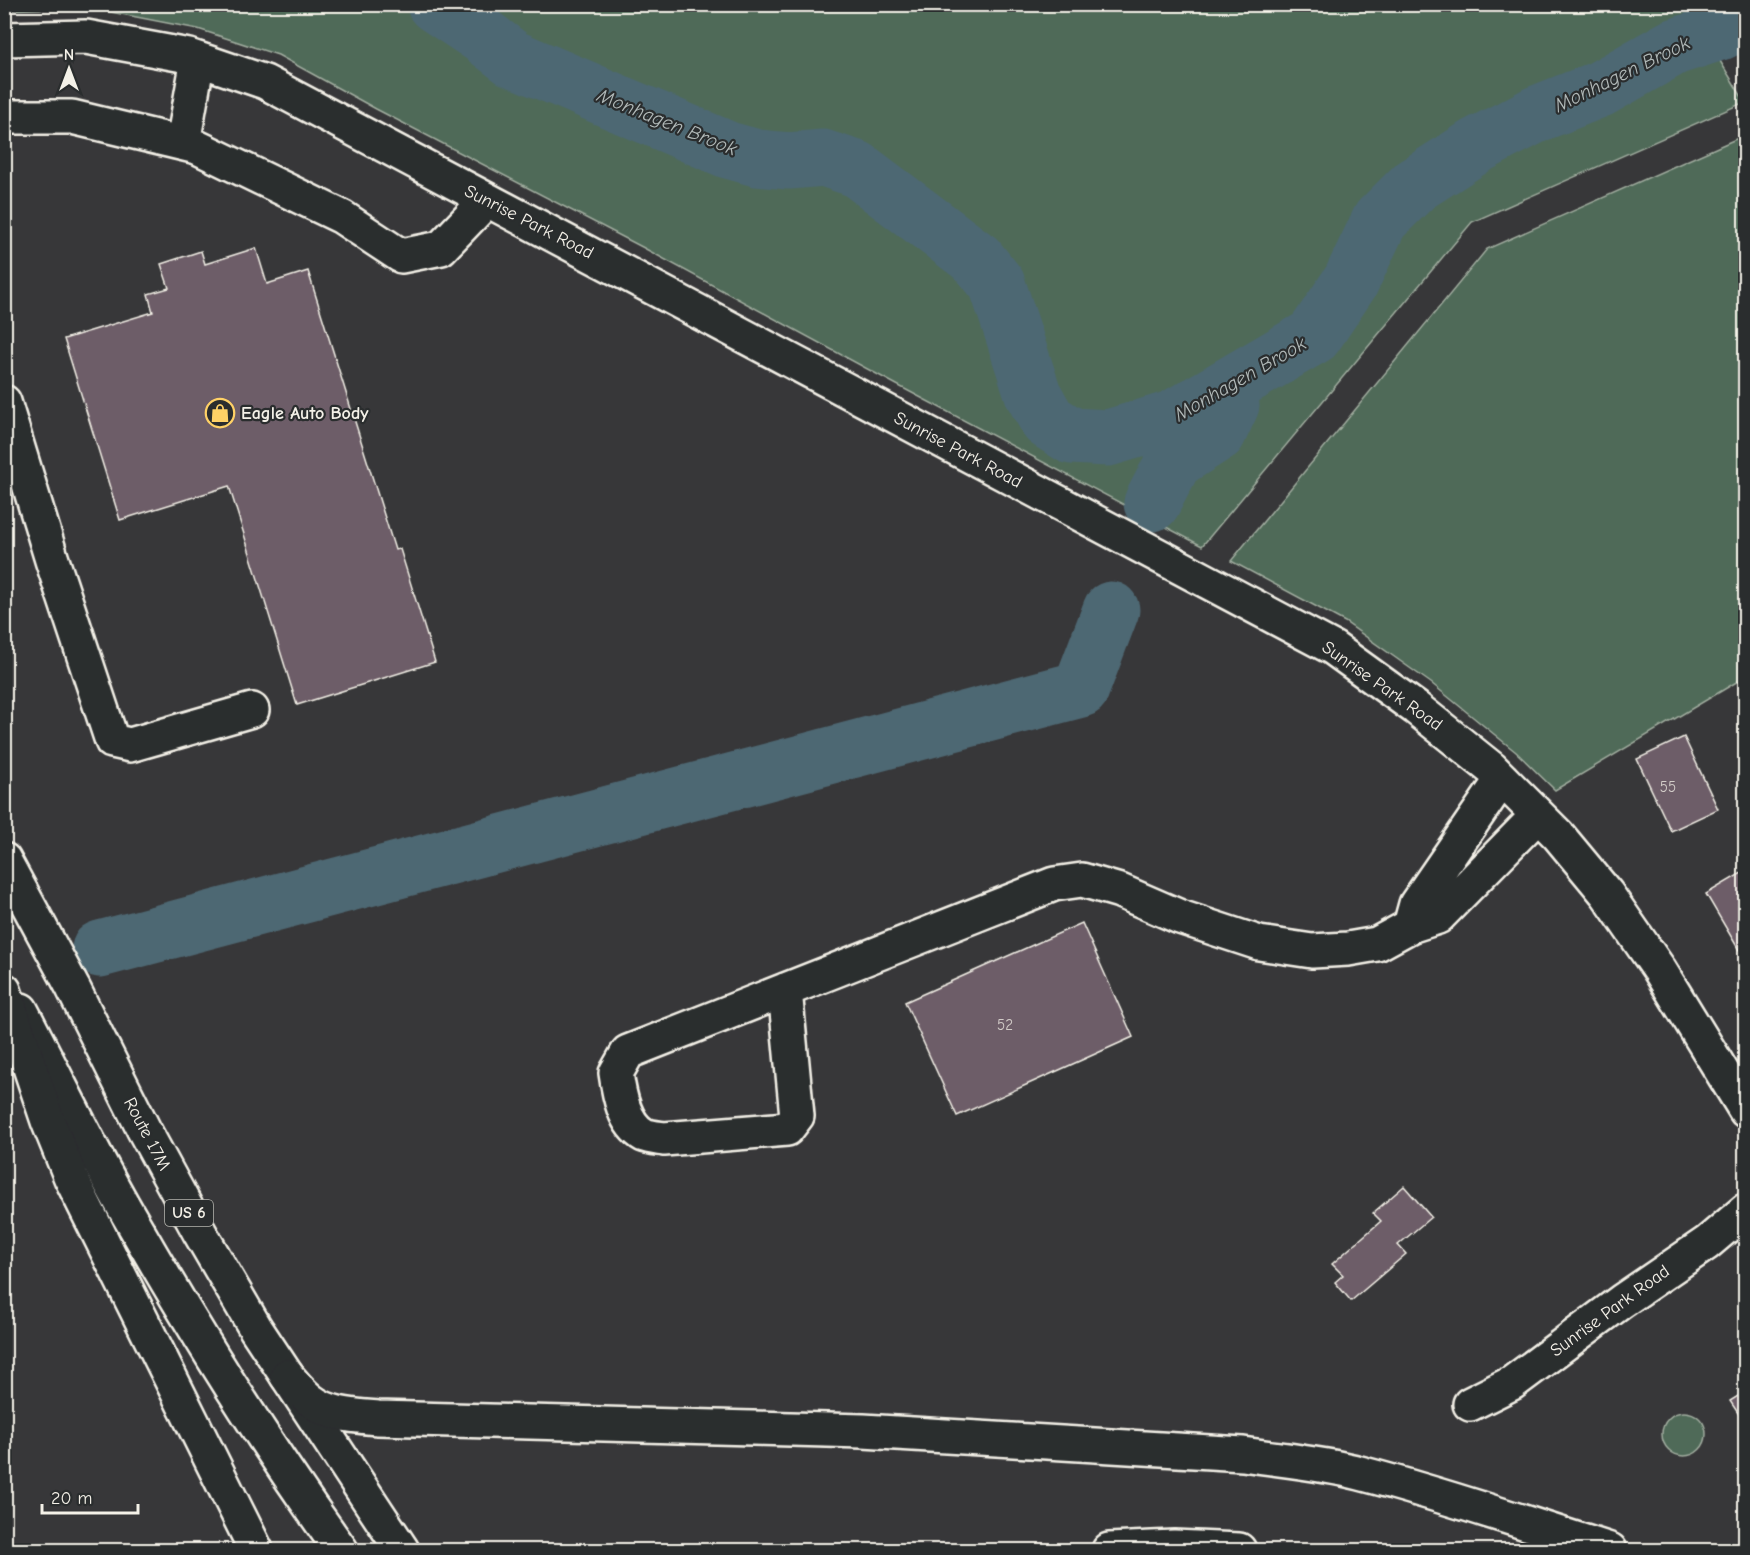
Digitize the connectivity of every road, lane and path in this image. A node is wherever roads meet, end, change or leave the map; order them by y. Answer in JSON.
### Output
{"nodes":[{"id":1,"x":4,"y":39,"type":"edge"},
{"id":2,"x":198,"y":59,"type":"junction"},
{"id":3,"x":4,"y":117,"type":"edge"},
{"id":4,"x":183,"y":143,"type":"junction"},
{"id":5,"x":487,"y":200,"type":"junction"},
{"id":6,"x":4,"y":402,"type":"edge"},
{"id":7,"x":252,"y":710,"type":"dead end"},
{"id":8,"x":1502,"y":779,"type":"junction"},
{"id":9,"x":1538,"y":815,"type":"junction"},
{"id":10,"x":4,"y":860,"type":"edge"},
{"id":11,"x":1410,"y":926,"type":"junction"},
{"id":12,"x":4,"y":979,"type":"edge"},
{"id":13,"x":4,"y":990,"type":"edge"},
{"id":14,"x":784,"y":990,"type":"junction"},
{"id":15,"x":1746,"y":1111,"type":"edge"},
{"id":16,"x":1746,"y":1210,"type":"edge"},
{"id":17,"x":287,"y":1376,"type":"junction"},
{"id":18,"x":1470,"y":1404,"type":"dead end"},
{"id":19,"x":256,"y":1551,"type":"edge"},
{"id":20,"x":341,"y":1551,"type":"edge"},
{"id":21,"x":402,"y":1551,"type":"edge"},
{"id":22,"x":1109,"y":1551,"type":"edge"},
{"id":23,"x":1239,"y":1551,"type":"edge"},
{"id":24,"x":1610,"y":1551,"type":"edge"}],
"edges":[{"from":1,"to":2,"type":"main road","name":"Sunrise Park Road"},
{"from":2,"to":4,"type":"main road"},
{"from":2,"to":5,"type":"main road","name":"Sunrise Park Road"},
{"from":3,"to":4,"type":"main road"},
{"from":4,"to":5,"type":"main road"},
{"from":5,"to":8,"type":"main road","name":"Sunrise Park Road"},
{"from":6,"to":7,"type":"main road"},
{"from":8,"to":9,"type":"main road","name":"Sunrise Park Road"},
{"from":8,"to":11,"type":"main road"},
{"from":9,"to":11,"type":"main road"},
{"from":9,"to":15,"type":"main road","name":"Sunrise Park Road"},
{"from":10,"to":17,"type":"main road","name":"Route 17M","number":"US 6"},
{"from":11,"to":14,"type":"main road"},
{"from":12,"to":20,"type":"main road","number":"US 6"},
{"from":13,"to":19,"type":"main road"},
{"from":14,"to":14,"type":"main road"},
{"from":16,"to":18,"type":"main road","name":"Sunrise Park Road"},
{"from":17,"to":21,"type":"main road","name":"Route 17M","number":"US 6"},
{"from":17,"to":24,"type":"main road"},
{"from":22,"to":23,"type":"main road"}]}
